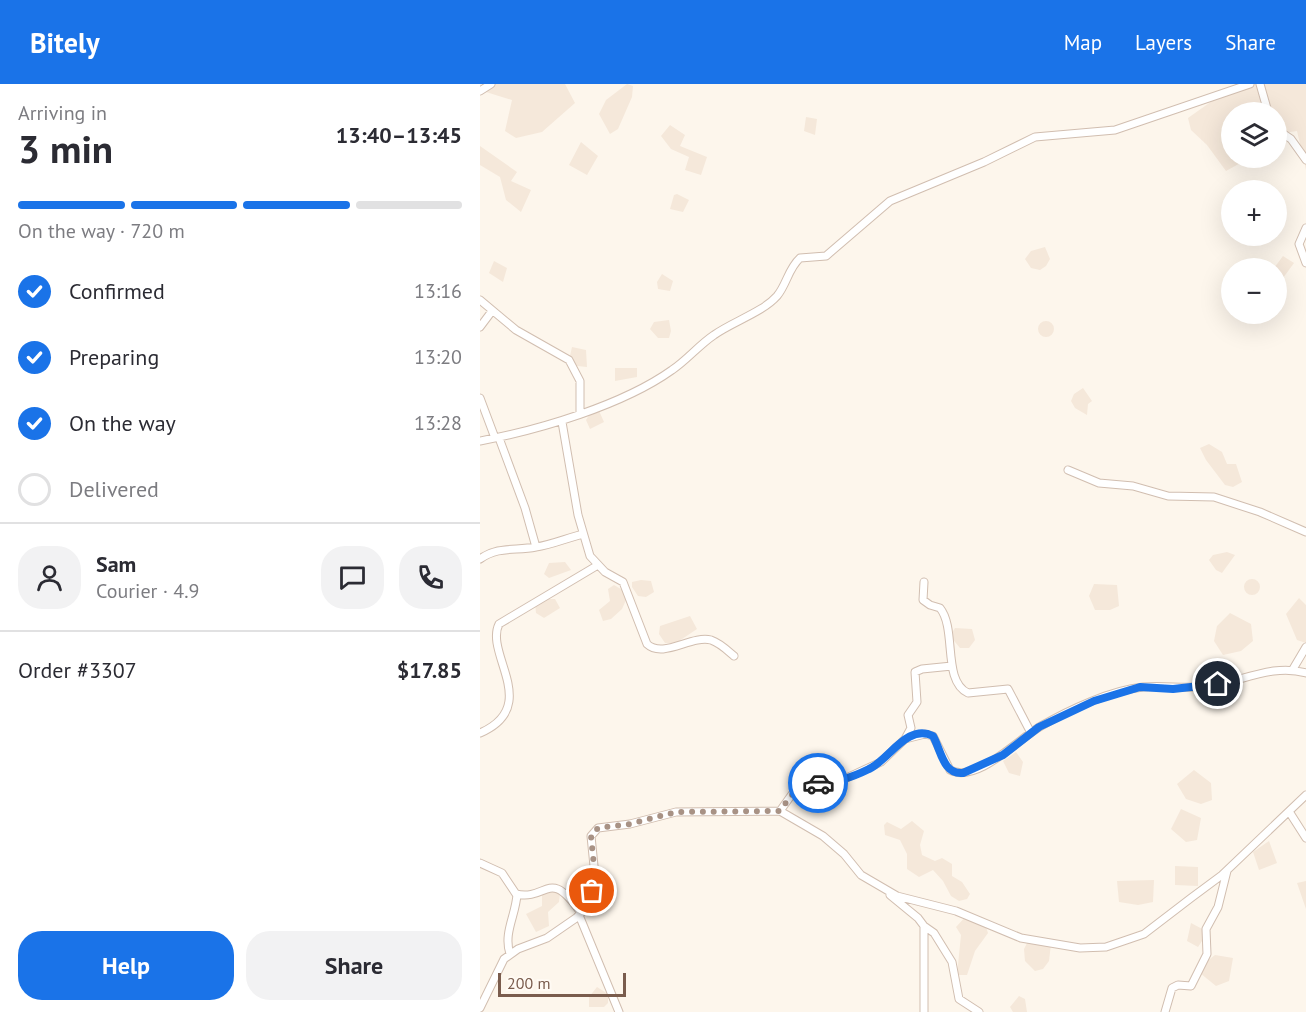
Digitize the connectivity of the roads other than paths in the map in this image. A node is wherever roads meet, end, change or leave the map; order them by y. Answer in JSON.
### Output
{"nodes":[{"id":1,"x":491,"y":84,"type":"edge"},
{"id":2,"x":1250,"y":84,"type":"edge"},
{"id":3,"x":1260,"y":84,"type":"edge"},
{"id":4,"x":480,"y":91,"type":"edge"},
{"id":5,"x":1265,"y":102,"type":"edge"},
{"id":6,"x":1287,"y":136,"type":"edge"},
{"id":7,"x":1306,"y":160,"type":"edge"},
{"id":8,"x":1306,"y":228,"type":"edge"},
{"id":9,"x":1306,"y":263,"type":"edge"},
{"id":10,"x":480,"y":300,"type":"edge"},
{"id":11,"x":492,"y":311,"type":"junction"},
{"id":12,"x":480,"y":327,"type":"edge"},
{"id":13,"x":480,"y":398,"type":"edge"},
{"id":14,"x":580,"y":413,"type":"junction"},
{"id":15,"x":562,"y":422,"type":"junction"},
{"id":16,"x":497,"y":438,"type":"junction"},
{"id":17,"x":480,"y":441,"type":"edge"},
{"id":18,"x":1068,"y":470,"type":"dead end"},
{"id":19,"x":1306,"y":532,"type":"edge"},
{"id":20,"x":582,"y":534,"type":"junction"},
{"id":21,"x":536,"y":548,"type":"junction"},
{"id":22,"x":480,"y":559,"type":"edge"},
{"id":23,"x":598,"y":566,"type":"junction"},
{"id":24,"x":924,"y":582,"type":"dead end"},
{"id":25,"x":1306,"y":647,"type":"edge"},
{"id":26,"x":734,"y":656,"type":"dead end"},
{"id":27,"x":952,"y":666,"type":"junction"},
{"id":28,"x":1293,"y":669,"type":"junction"},
{"id":29,"x":1306,"y":673,"type":"edge"},
{"id":30,"x":480,"y":733,"type":"edge"},
{"id":31,"x":1030,"y":733,"type":"junction"},
{"id":32,"x":905,"y":739,"type":"junction"},
{"id":33,"x":1306,"y":795,"type":"edge"},
{"id":34,"x":780,"y":811,"type":"junction"},
{"id":35,"x":1290,"y":813,"type":"junction"},
{"id":36,"x":1306,"y":838,"type":"edge"},
{"id":37,"x":480,"y":863,"type":"edge"},
{"id":38,"x":1227,"y":870,"type":"junction"},
{"id":39,"x":881,"y":888,"type":"junction"},
{"id":40,"x":517,"y":894,"type":"junction"},
{"id":41,"x":580,"y":914,"type":"junction"},
{"id":42,"x":924,"y":926,"type":"junction"},
{"id":43,"x":510,"y":954,"type":"junction"},
{"id":44,"x":480,"y":1008,"type":"edge"},
{"id":45,"x":620,"y":1012,"type":"edge"},
{"id":46,"x":924,"y":1012,"type":"edge"},
{"id":47,"x":979,"y":1012,"type":"edge"},
{"id":48,"x":1165,"y":1012,"type":"edge"}],
"edges":[{"from":1,"to":4,"type":"street"},
{"from":2,"to":14,"type":"street"},
{"from":3,"to":5,"type":"street"},
{"from":6,"to":7,"type":"street"},
{"from":8,"to":9,"type":"street"},
{"from":10,"to":11,"type":"street"},
{"from":11,"to":12,"type":"street"},
{"from":11,"to":14,"type":"street"},
{"from":13,"to":16,"type":"street"},
{"from":14,"to":15,"type":"street"},
{"from":15,"to":16,"type":"street"},
{"from":15,"to":20,"type":"street"},
{"from":16,"to":17,"type":"street"},
{"from":16,"to":21,"type":"street"},
{"from":18,"to":19,"type":"street"},
{"from":20,"to":21,"type":"street"},
{"from":20,"to":23,"type":"street"},
{"from":21,"to":22,"type":"street"},
{"from":23,"to":26,"type":"street"},
{"from":23,"to":30,"type":"street"},
{"from":24,"to":27,"type":"street"},
{"from":25,"to":28,"type":"street"},
{"from":27,"to":31,"type":"street"},
{"from":27,"to":32,"type":"street"},
{"from":28,"to":29,"type":"street"},
{"from":28,"to":31,"type":"street"},
{"from":31,"to":32,"type":"street"},
{"from":32,"to":34,"type":"street"},
{"from":33,"to":35,"type":"street"},
{"from":34,"to":39,"type":"street"},
{"from":34,"to":41,"type":"street"},
{"from":35,"to":36,"type":"street"},
{"from":35,"to":38,"type":"street"},
{"from":37,"to":40,"type":"street"},
{"from":38,"to":39,"type":"street"},
{"from":38,"to":48,"type":"street"},
{"from":39,"to":42,"type":"street"},
{"from":40,"to":41,"type":"street"},
{"from":40,"to":43,"type":"street"},
{"from":41,"to":43,"type":"street"},
{"from":41,"to":45,"type":"street"},
{"from":42,"to":46,"type":"street"},
{"from":42,"to":47,"type":"street"},
{"from":43,"to":44,"type":"street"}]}
